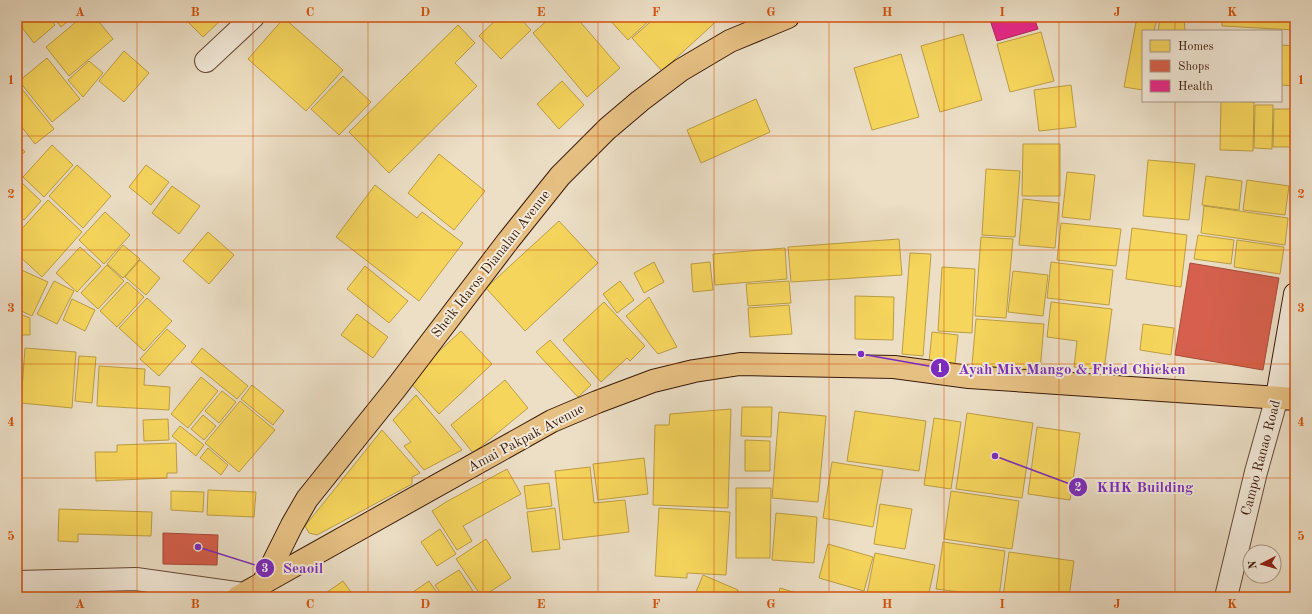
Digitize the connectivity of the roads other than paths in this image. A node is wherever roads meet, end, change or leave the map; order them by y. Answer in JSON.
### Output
{"nodes":[{"id":1,"x":253,"y":17,"type":"edge"},
{"id":2,"x":782,"y":18,"type":"edge"},
{"id":3,"x":206,"y":61,"type":"dead end"},
{"id":4,"x":1295,"y":294,"type":"edge"},
{"id":5,"x":1286,"y":398,"type":"edge"},
{"id":6,"x":17,"y":582,"type":"edge"},
{"id":7,"x":263,"y":582,"type":"junction"},
{"id":8,"x":240,"y":596,"type":"edge"},
{"id":9,"x":1226,"y":597,"type":"edge"}],
"edges":[{"from":1,"to":3,"type":"street"},
{"from":2,"to":7,"type":"main road","name":"Sheik Idaros Dianalan Avenue"},
{"from":4,"to":5,"type":"street","name":"Campo Ranao Road"},
{"from":5,"to":7,"type":"main road","name":"Amai Pakpak Avenue"},
{"from":5,"to":9,"type":"street","name":"Campo Ranao Road"},
{"from":6,"to":8,"type":"street"},
{"from":7,"to":8,"type":"main road","name":"Amai Pakpak Avenue"}]}
